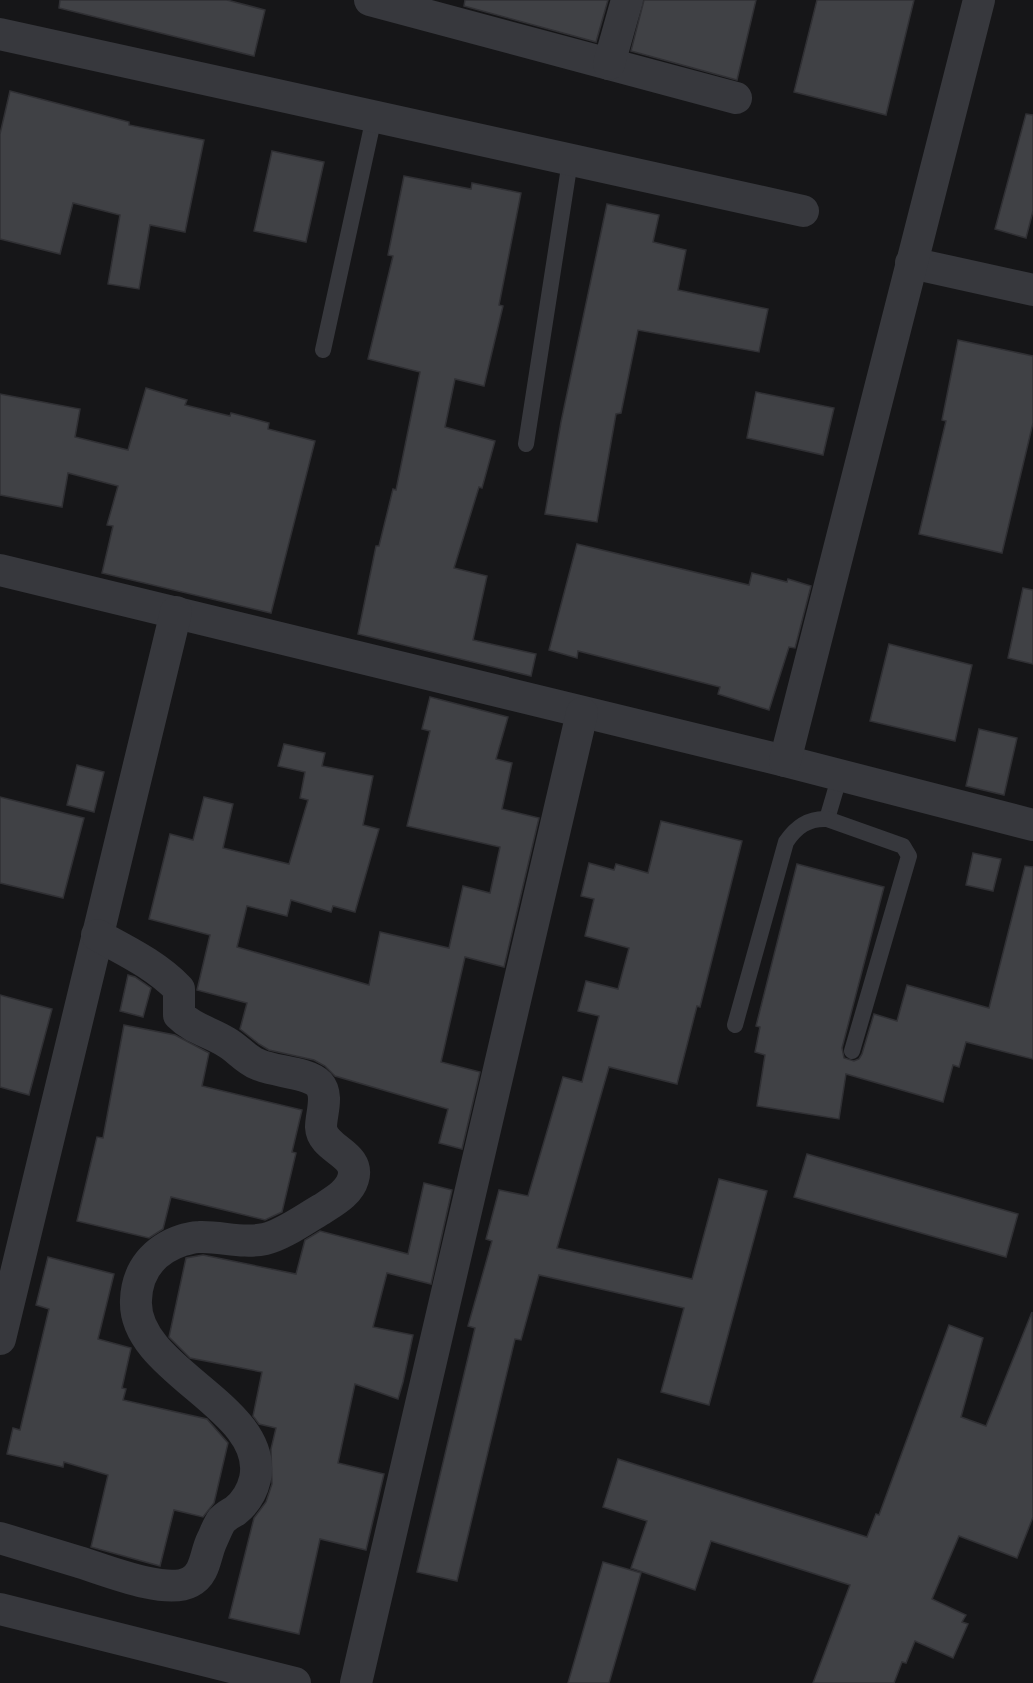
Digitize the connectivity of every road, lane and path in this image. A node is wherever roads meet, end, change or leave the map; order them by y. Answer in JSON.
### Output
{"nodes":[{"id":1,"x":370,"y":0,"type":"edge"},
{"id":2,"x":627,"y":0,"type":"edge"},
{"id":3,"x":979,"y":0,"type":"edge"},
{"id":4,"x":0,"y":34,"type":"edge"},
{"id":5,"x":609,"y":64,"type":"junction"},
{"id":6,"x":736,"y":98,"type":"dead end"},
{"id":7,"x":374,"y":117,"type":"junction"},
{"id":8,"x":570,"y":161,"type":"junction"},
{"id":9,"x":803,"y":211,"type":"dead end"},
{"id":10,"x":911,"y":263,"type":"junction"},
{"id":11,"x":1033,"y":290,"type":"edge"},
{"id":12,"x":323,"y":350,"type":"dead end"},
{"id":13,"x":526,"y":444,"type":"dead end"},
{"id":14,"x":0,"y":570,"type":"edge"},
{"id":15,"x":176,"y":612,"type":"junction"},
{"id":16,"x":582,"y":713,"type":"junction"},
{"id":17,"x":785,"y":761,"type":"junction"},
{"id":18,"x":840,"y":775,"type":"junction"},
{"id":19,"x":827,"y":819,"type":"junction"},
{"id":20,"x":1033,"y":825,"type":"edge"},
{"id":21,"x":97,"y":935,"type":"junction"},
{"id":22,"x":735,"y":1026,"type":"dead end"},
{"id":23,"x":852,"y":1051,"type":"dead end"},
{"id":24,"x":0,"y":1339,"type":"edge"},
{"id":25,"x":0,"y":1538,"type":"edge"},
{"id":26,"x":0,"y":1609,"type":"edge"},
{"id":27,"x":295,"y":1683,"type":"edge"},
{"id":28,"x":356,"y":1683,"type":"edge"}],
"edges":[{"from":1,"to":5,"type":"street"},
{"from":2,"to":5,"type":"street"},
{"from":3,"to":10,"type":"street"},
{"from":4,"to":7,"type":"street"},
{"from":5,"to":6,"type":"street"},
{"from":7,"to":8,"type":"street"},
{"from":7,"to":12,"type":"lane"},
{"from":8,"to":9,"type":"street"},
{"from":8,"to":13,"type":"lane"},
{"from":10,"to":11,"type":"street"},
{"from":10,"to":17,"type":"street"},
{"from":14,"to":15,"type":"street"},
{"from":15,"to":16,"type":"street"},
{"from":15,"to":21,"type":"street"},
{"from":16,"to":17,"type":"street"},
{"from":16,"to":28,"type":"street"},
{"from":17,"to":18,"type":"street"},
{"from":18,"to":19,"type":"lane"},
{"from":18,"to":20,"type":"street"},
{"from":19,"to":22,"type":"lane"},
{"from":19,"to":23,"type":"lane"},
{"from":21,"to":24,"type":"street"},
{"from":21,"to":25,"type":"street"},
{"from":26,"to":27,"type":"street"}]}
